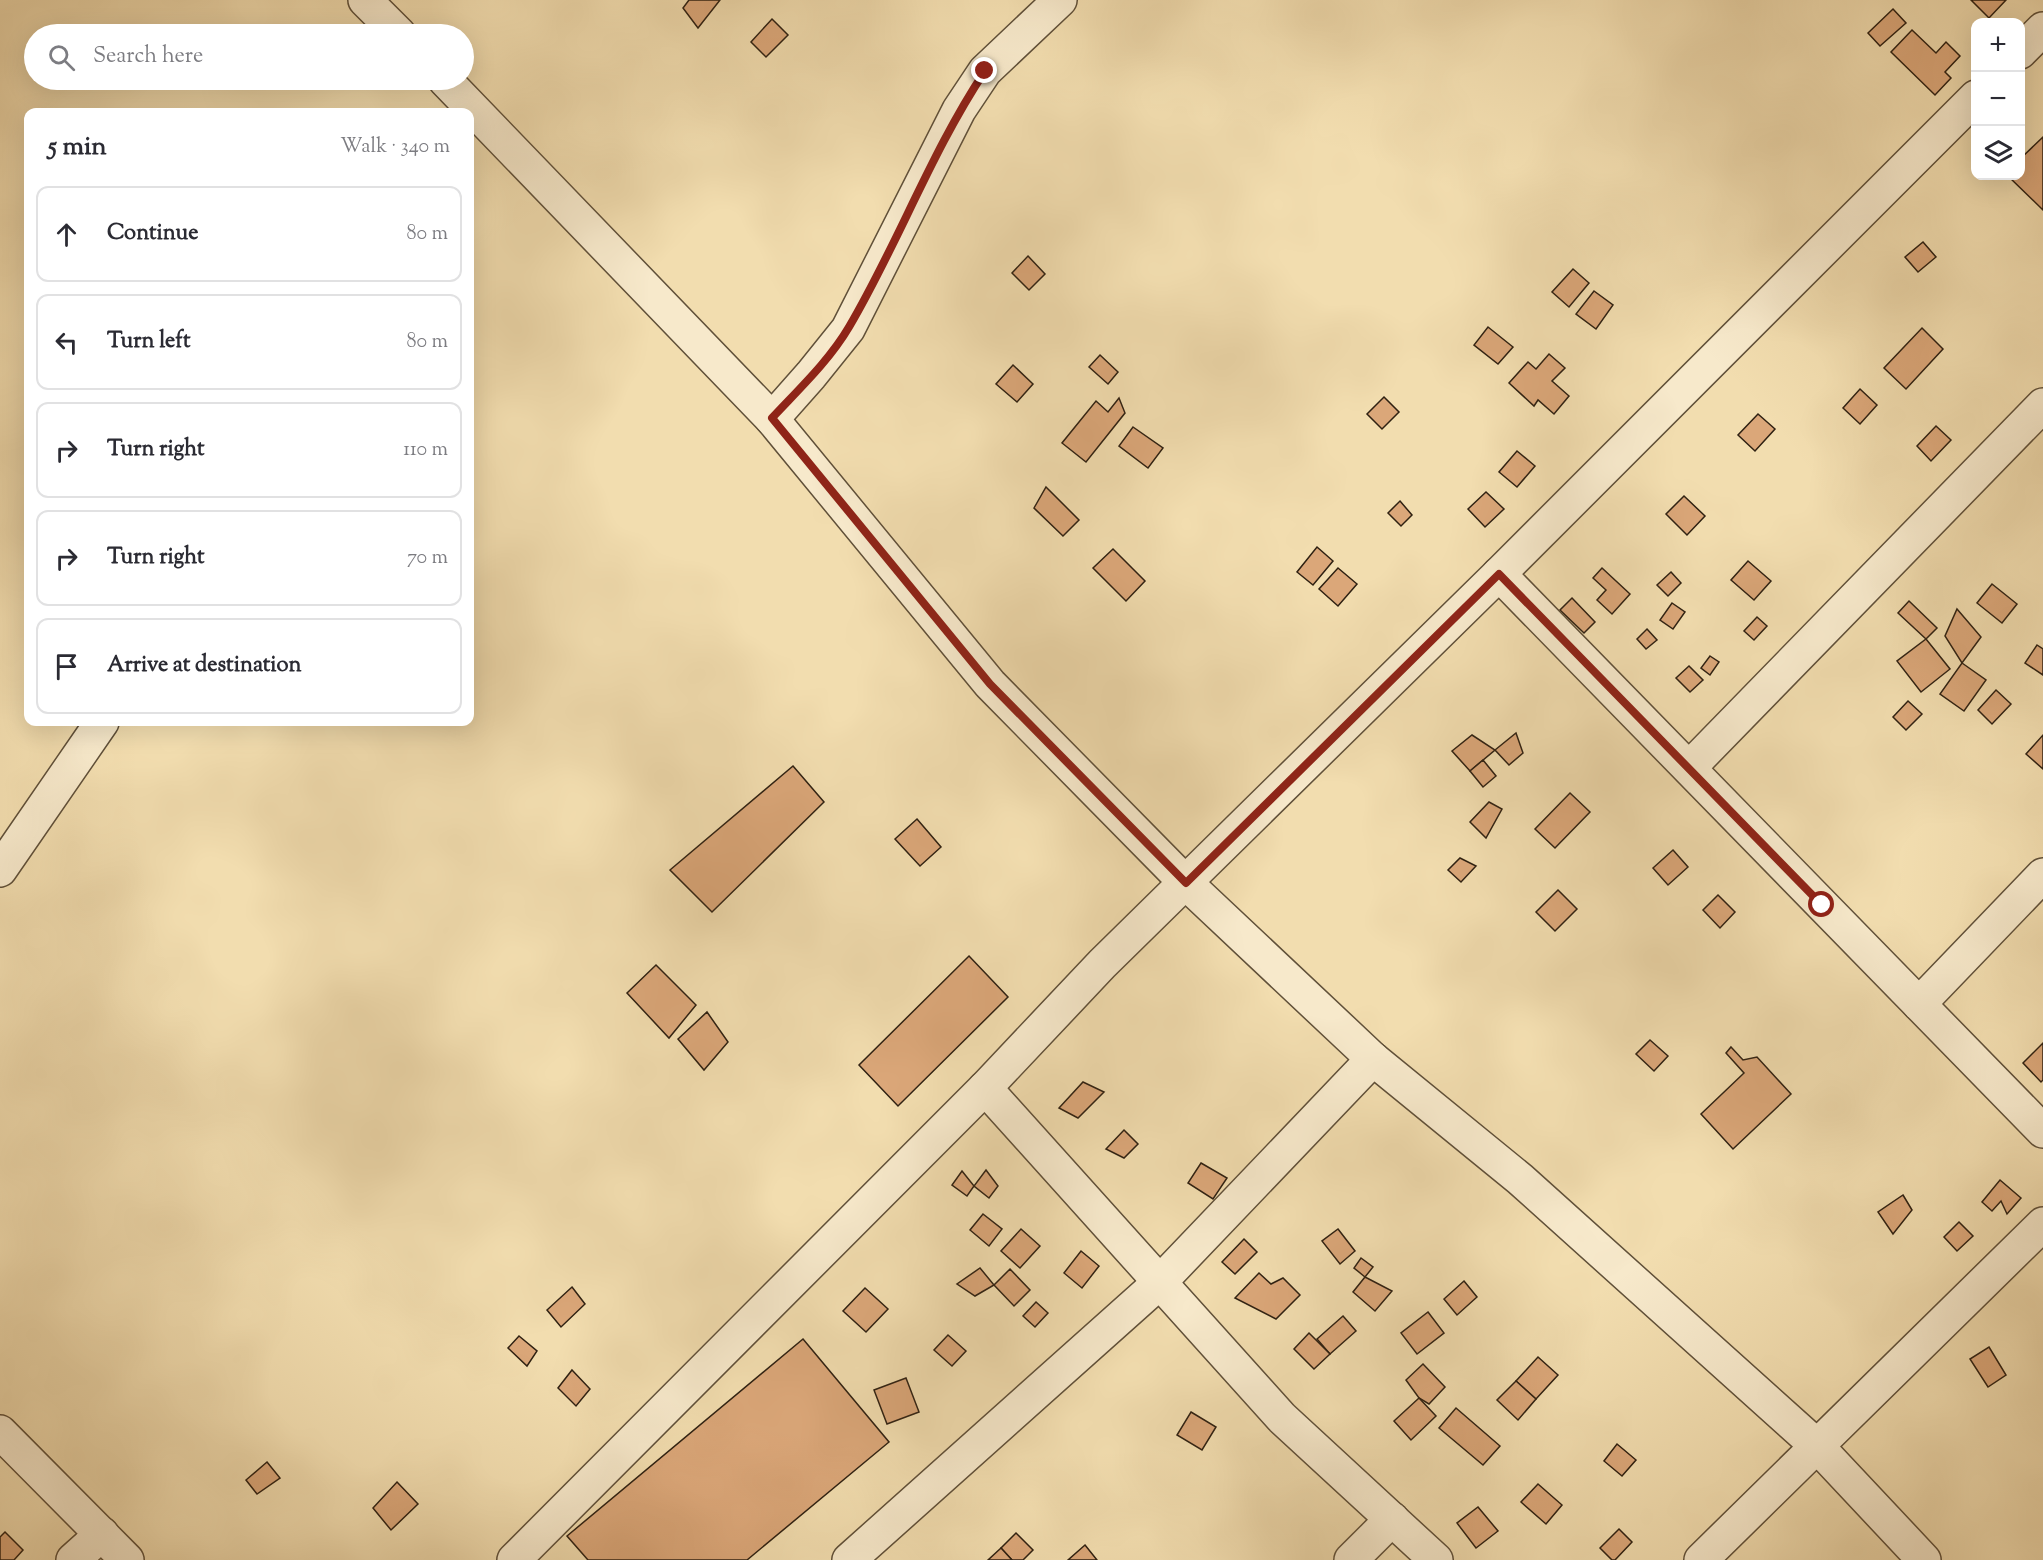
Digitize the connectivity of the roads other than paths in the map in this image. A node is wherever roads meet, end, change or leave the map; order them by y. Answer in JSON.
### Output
{"nodes":[{"id":1,"x":365,"y":0,"type":"edge"},
{"id":2,"x":1060,"y":0,"type":"edge"},
{"id":3,"x":389,"y":24,"type":"edge"},
{"id":4,"x":2043,"y":29,"type":"edge"},
{"id":5,"x":2025,"y":47,"type":"edge"},
{"id":6,"x":453,"y":90,"type":"edge"},
{"id":7,"x":1971,"y":102,"type":"edge"},
{"id":8,"x":467,"y":108,"type":"edge"},
{"id":9,"x":474,"y":115,"type":"edge"},
{"id":10,"x":2043,"y":405,"type":"edge"},
{"id":11,"x":772,"y":418,"type":"junction"},
{"id":12,"x":1499,"y":574,"type":"junction"},
{"id":13,"x":99,"y":726,"type":"edge"},
{"id":14,"x":1689,"y":768,"type":"junction"},
{"id":15,"x":0,"y":870,"type":"edge"},
{"id":16,"x":2043,"y":875,"type":"edge"},
{"id":17,"x":1186,"y":883,"type":"junction"},
{"id":18,"x":1919,"y":1004,"type":"junction"},
{"id":19,"x":1373,"y":1059,"type":"junction"},
{"id":20,"x":985,"y":1088,"type":"junction"},
{"id":21,"x":2043,"y":1131,"type":"edge"},
{"id":22,"x":2043,"y":1224,"type":"edge"},
{"id":23,"x":1160,"y":1282,"type":"junction"},
{"id":24,"x":0,"y":1432,"type":"edge"},
{"id":25,"x":1817,"y":1446,"type":"junction"},
{"id":26,"x":1392,"y":1519,"type":"junction"},
{"id":27,"x":102,"y":1534,"type":"junction"},
{"id":28,"x":531,"y":1554,"type":"edge"},
{"id":29,"x":862,"y":1556,"type":"edge"},
{"id":30,"x":73,"y":1560,"type":"edge"},
{"id":31,"x":127,"y":1560,"type":"edge"},
{"id":32,"x":1351,"y":1560,"type":"edge"},
{"id":33,"x":1436,"y":1560,"type":"edge"},
{"id":34,"x":1701,"y":1560,"type":"edge"},
{"id":35,"x":1924,"y":1560,"type":"edge"}],
"edges":[{"from":1,"to":3,"type":"street"},
{"from":2,"to":11,"type":"street"},
{"from":4,"to":5,"type":"street"},
{"from":6,"to":8,"type":"street"},
{"from":7,"to":12,"type":"street"},
{"from":9,"to":11,"type":"street"},
{"from":10,"to":14,"type":"street"},
{"from":11,"to":17,"type":"street"},
{"from":12,"to":14,"type":"street"},
{"from":12,"to":17,"type":"street"},
{"from":13,"to":15,"type":"street"},
{"from":14,"to":18,"type":"street"},
{"from":16,"to":18,"type":"street"},
{"from":17,"to":19,"type":"street"},
{"from":17,"to":20,"type":"street"},
{"from":18,"to":21,"type":"street"},
{"from":19,"to":23,"type":"street"},
{"from":19,"to":25,"type":"street"},
{"from":20,"to":23,"type":"street"},
{"from":20,"to":28,"type":"street"},
{"from":22,"to":25,"type":"street"},
{"from":23,"to":26,"type":"street"},
{"from":23,"to":29,"type":"street"},
{"from":24,"to":27,"type":"street"},
{"from":25,"to":34,"type":"street"},
{"from":25,"to":35,"type":"street"},
{"from":26,"to":32,"type":"street"},
{"from":26,"to":33,"type":"street"},
{"from":27,"to":30,"type":"street"},
{"from":27,"to":31,"type":"street"}]}
